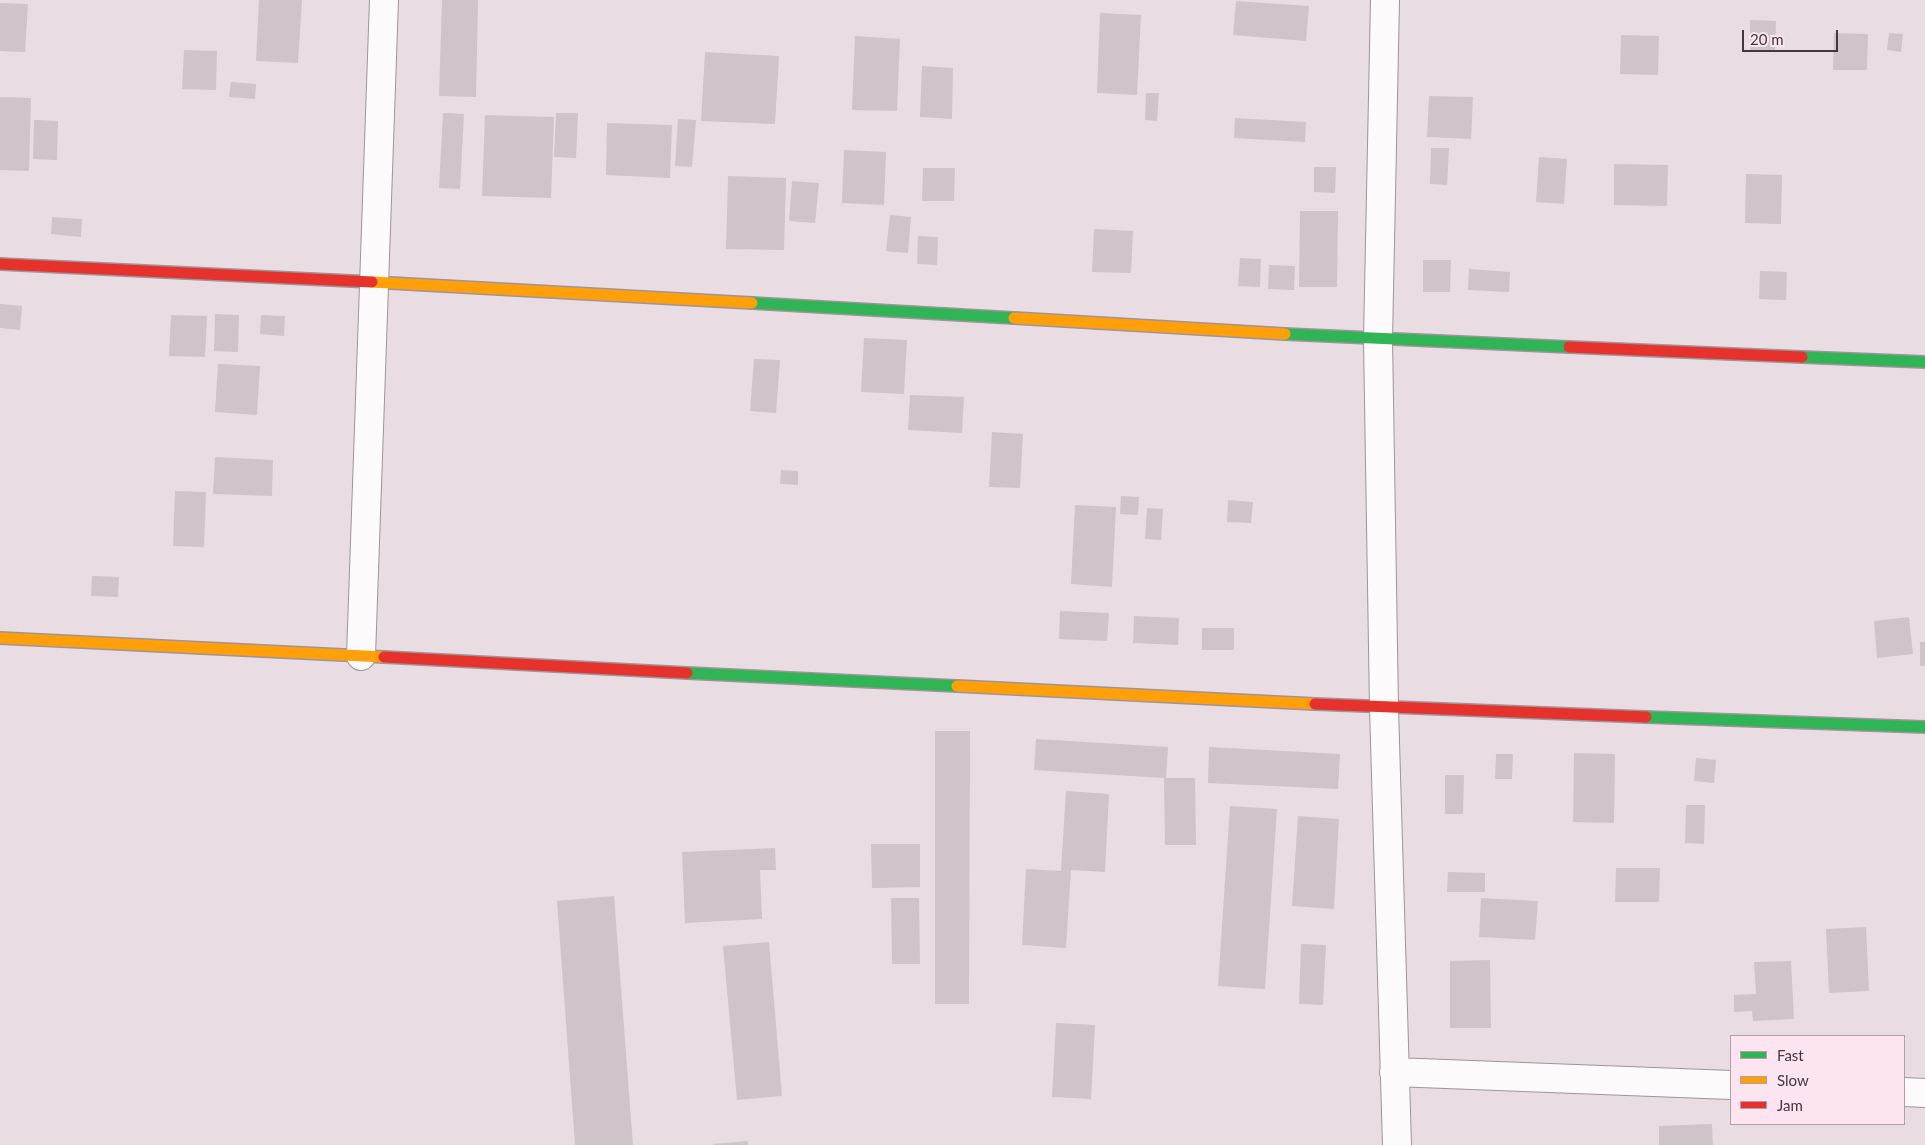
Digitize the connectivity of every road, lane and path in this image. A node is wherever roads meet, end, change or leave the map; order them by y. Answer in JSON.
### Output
{"nodes":[{"id":1,"x":384,"y":0,"type":"edge"},
{"id":2,"x":1385,"y":0,"type":"edge"},
{"id":3,"x":0,"y":264,"type":"edge"},
{"id":4,"x":374,"y":282,"type":"junction"},
{"id":5,"x":1378,"y":339,"type":"junction"},
{"id":6,"x":1925,"y":362,"type":"edge"},
{"id":7,"x":0,"y":638,"type":"edge"},
{"id":8,"x":360,"y":656,"type":"junction"},
{"id":9,"x":1384,"y":708,"type":"junction"},
{"id":10,"x":1925,"y":727,"type":"edge"},
{"id":11,"x":1394,"y":1072,"type":"junction"},
{"id":12,"x":1730,"y":1085,"type":"edge"},
{"id":13,"x":1905,"y":1092,"type":"edge"},
{"id":14,"x":1925,"y":1093,"type":"edge"},
{"id":15,"x":1397,"y":1145,"type":"edge"}],
"edges":[{"from":1,"to":4,"type":"street"},
{"from":2,"to":5,"type":"street"},
{"from":3,"to":4,"type":"street"},
{"from":4,"to":5,"type":"street"},
{"from":4,"to":8,"type":"street"},
{"from":5,"to":6,"type":"street"},
{"from":5,"to":9,"type":"street"},
{"from":7,"to":8,"type":"street"},
{"from":8,"to":9,"type":"street"},
{"from":9,"to":10,"type":"street"},
{"from":9,"to":11,"type":"street"},
{"from":11,"to":12,"type":"street"},
{"from":11,"to":15,"type":"street"},
{"from":13,"to":14,"type":"street"}]}
